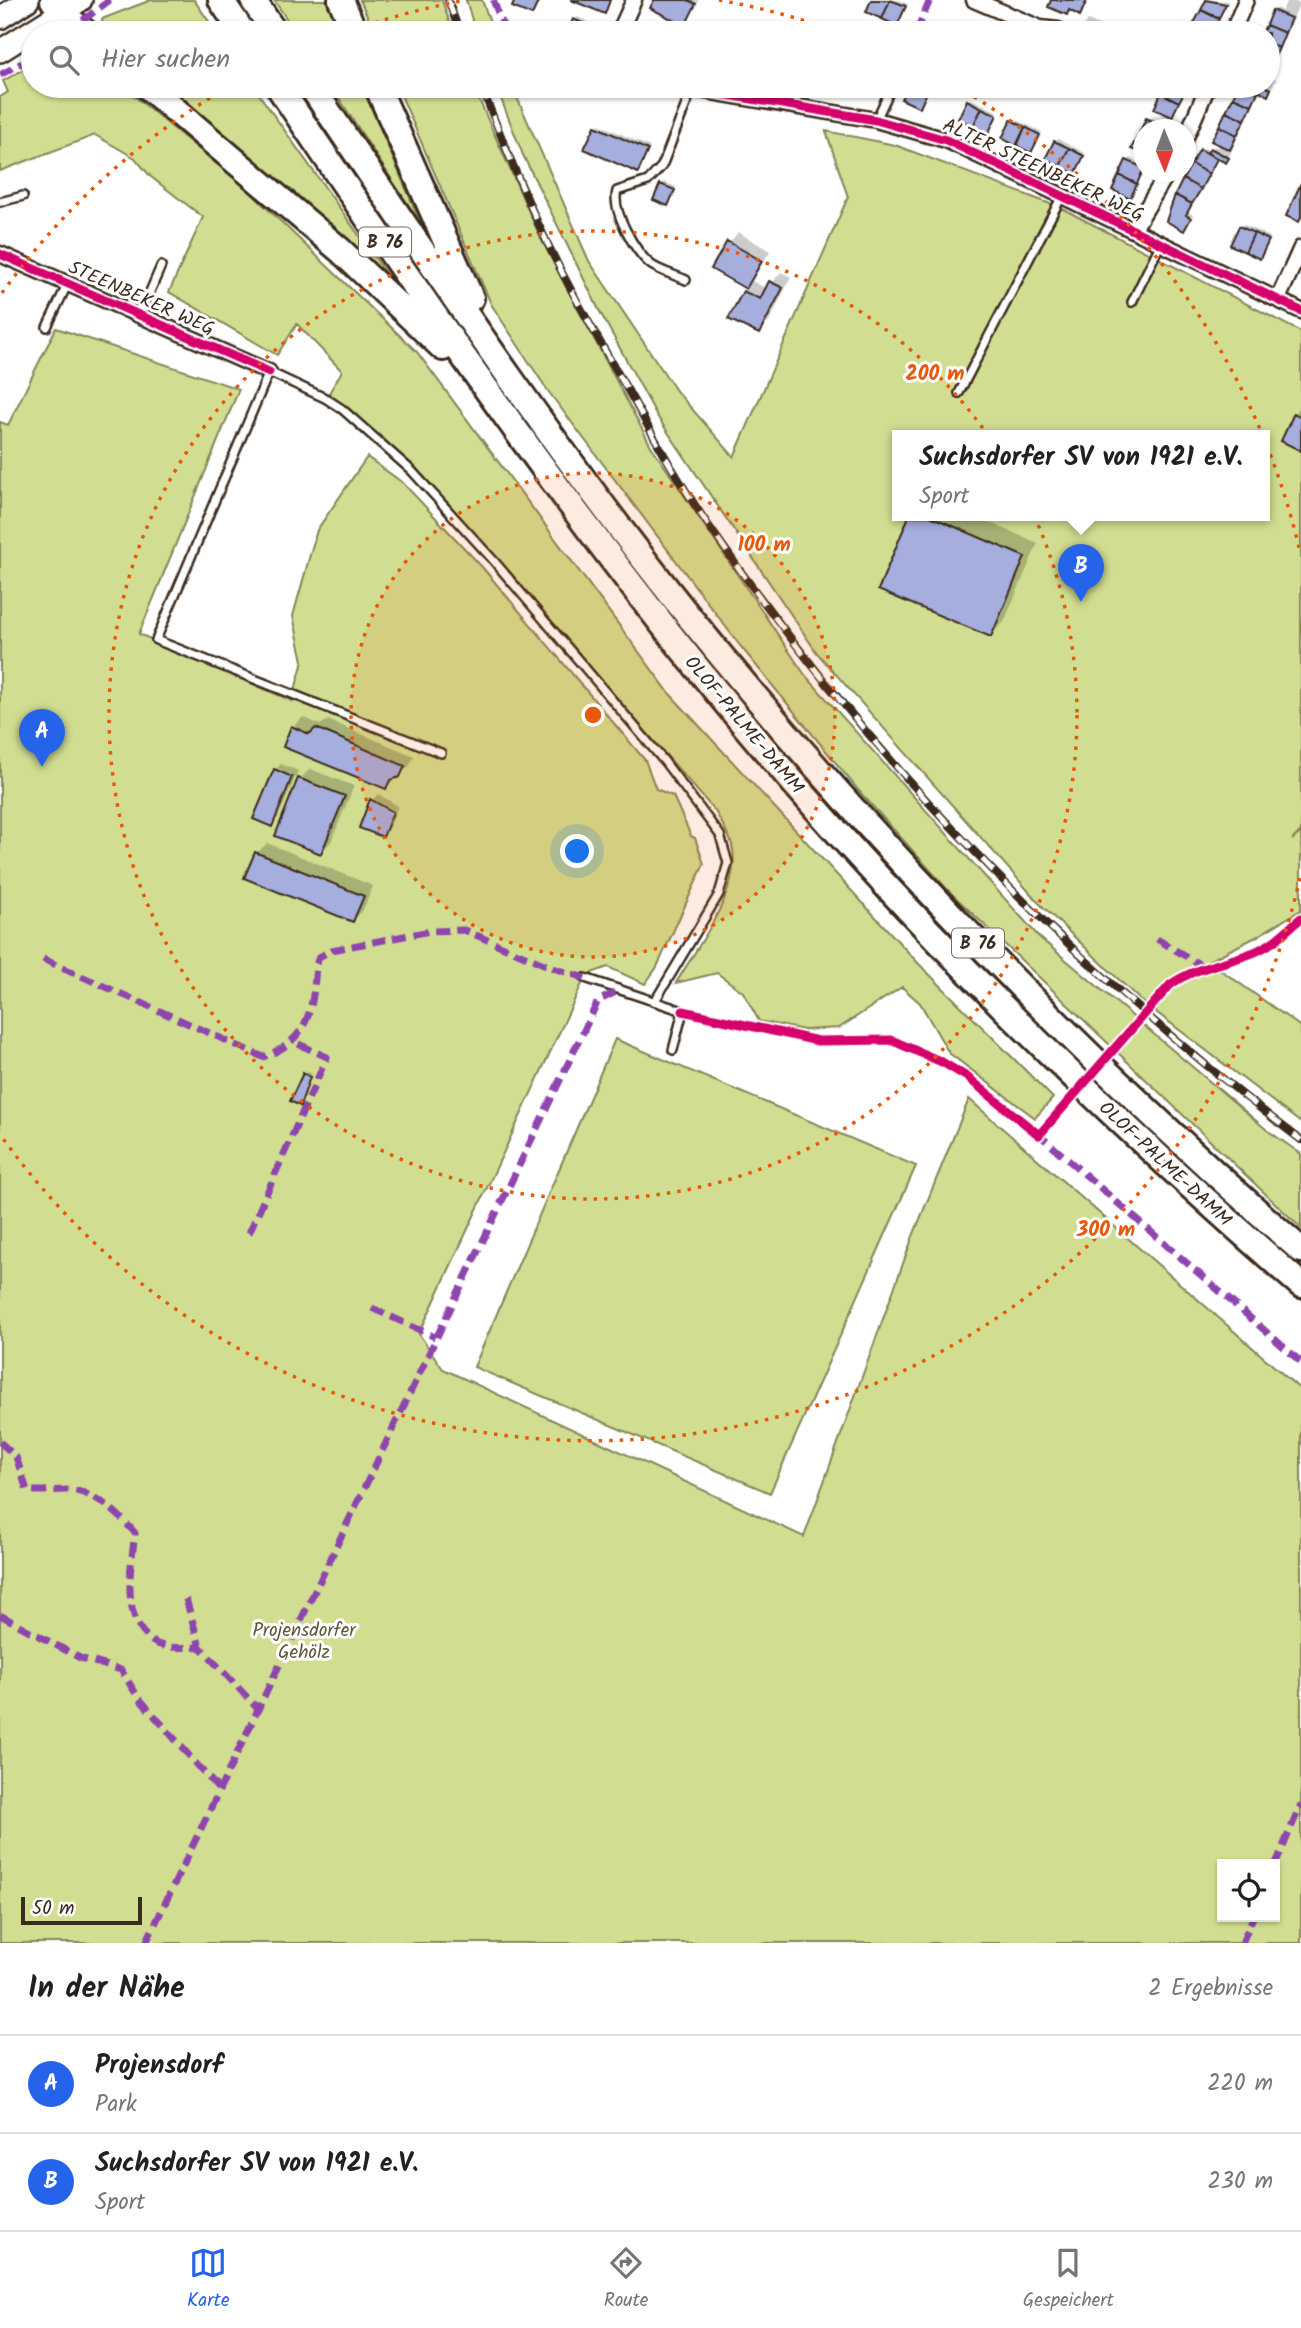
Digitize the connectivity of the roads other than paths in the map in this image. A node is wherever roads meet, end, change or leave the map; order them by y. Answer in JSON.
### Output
{"nodes":[{"id":1,"x":28,"y":0,"type":"edge"},
{"id":2,"x":221,"y":0,"type":"edge"},
{"id":3,"x":253,"y":0,"type":"edge"},
{"id":4,"x":341,"y":0,"type":"edge"},
{"id":5,"x":634,"y":0,"type":"edge"},
{"id":6,"x":974,"y":0,"type":"edge"},
{"id":7,"x":1247,"y":0,"type":"edge"},
{"id":8,"x":65,"y":5,"type":"edge"},
{"id":9,"x":0,"y":18,"type":"edge"},
{"id":10,"x":42,"y":21,"type":"edge"},
{"id":11,"x":77,"y":21,"type":"edge"},
{"id":12,"x":235,"y":21,"type":"edge"},
{"id":13,"x":267,"y":21,"type":"edge"},
{"id":14,"x":350,"y":21,"type":"edge"},
{"id":15,"x":624,"y":21,"type":"edge"},
{"id":16,"x":1024,"y":21,"type":"edge"},
{"id":17,"x":1237,"y":21,"type":"edge"},
{"id":18,"x":21,"y":36,"type":"edge"},
{"id":19,"x":0,"y":51,"type":"edge"},
{"id":20,"x":162,"y":98,"type":"edge"},
{"id":21,"x":286,"y":98,"type":"edge"},
{"id":22,"x":319,"y":98,"type":"edge"},
{"id":23,"x":382,"y":98,"type":"edge"},
{"id":24,"x":688,"y":98,"type":"edge"},
{"id":25,"x":750,"y":98,"type":"edge"},
{"id":26,"x":886,"y":98,"type":"edge"},
{"id":27,"x":1203,"y":98,"type":"edge"},
{"id":28,"x":1193,"y":119,"type":"edge"},
{"id":29,"x":876,"y":120,"type":"junction"},
{"id":30,"x":1162,"y":182,"type":"edge"},
{"id":31,"x":1062,"y":195,"type":"junction"},
{"id":32,"x":23,"y":196,"type":"dead end"},
{"id":33,"x":0,"y":202,"type":"edge"},
{"id":34,"x":1134,"y":229,"type":"junction"},
{"id":35,"x":1161,"y":242,"type":"junction"},
{"id":36,"x":1301,"y":248,"type":"edge"},
{"id":37,"x":0,"y":254,"type":"edge"},
{"id":38,"x":161,"y":266,"type":"dead end"},
{"id":39,"x":686,"y":280,"type":"dead end"},
{"id":40,"x":68,"y":282,"type":"junction"},
{"id":41,"x":1278,"y":299,"type":"junction"},
{"id":42,"x":1132,"y":302,"type":"dead end"},
{"id":43,"x":1301,"y":311,"type":"edge"},
{"id":44,"x":140,"y":315,"type":"junction"},
{"id":45,"x":47,"y":327,"type":"dead end"},
{"id":46,"x":269,"y":372,"type":"junction"},
{"id":47,"x":518,"y":389,"type":"junction"},
{"id":48,"x":958,"y":393,"type":"dead end"},
{"id":49,"x":492,"y":399,"type":"junction"},
{"id":50,"x":441,"y":753,"type":"dead end"},
{"id":51,"x":585,"y":978,"type":"dead end"},
{"id":52,"x":655,"y":1001,"type":"junction"},
{"id":53,"x":673,"y":1050,"type":"dead end"},
{"id":54,"x":1301,"y":1250,"type":"edge"},
{"id":55,"x":1301,"y":1285,"type":"edge"}],
"edges":[{"from":1,"to":9,"type":"main road"},
{"from":2,"to":12,"type":"highway"},
{"from":3,"to":13,"type":"highway"},
{"from":4,"to":14,"type":"highway"},
{"from":5,"to":15,"type":"street"},
{"from":6,"to":16,"type":"street"},
{"from":7,"to":17,"type":"street"},
{"from":8,"to":10,"type":"main road"},
{"from":8,"to":11,"type":"highway"},
{"from":18,"to":19,"type":"main road"},
{"from":20,"to":49,"type":"highway"},
{"from":21,"to":49,"type":"highway","name":"OLOF-PALME-DAMM","number":"B 76"},
{"from":22,"to":47,"type":"highway","name":"OLOF-PALME-DAMM","number":"B 76"},
{"from":23,"to":47,"type":"highway"},
{"from":24,"to":39,"type":"lane"},
{"from":25,"to":29,"type":"street","name":"ALTER STEENBEKER WEG"},
{"from":26,"to":29,"type":"lane"},
{"from":27,"to":28,"type":"street"},
{"from":29,"to":31,"type":"street","name":"ALTER STEENBEKER WEG"},
{"from":30,"to":34,"type":"street"},
{"from":31,"to":34,"type":"street","name":"ALTER STEENBEKER WEG"},
{"from":31,"to":48,"type":"lane"},
{"from":32,"to":33,"type":"lane"},
{"from":34,"to":35,"type":"street","name":"ALTER STEENBEKER WEG"},
{"from":35,"to":41,"type":"street","name":"ALTER STEENBEKER WEG"},
{"from":35,"to":42,"type":"lane"},
{"from":36,"to":41,"type":"street"},
{"from":37,"to":40,"type":"street","name":"STEENBEKER WEG"},
{"from":38,"to":44,"type":"lane"},
{"from":40,"to":44,"type":"street","name":"STEENBEKER WEG"},
{"from":40,"to":45,"type":"lane"},
{"from":41,"to":43,"type":"street","name":"ALTER STEENBEKER WEG"},
{"from":44,"to":46,"type":"street","name":"STEENBEKER WEG"},
{"from":46,"to":50,"type":"lane"},
{"from":46,"to":52,"type":"lane"},
{"from":47,"to":54,"type":"highway","name":"OLOF-PALME-DAMM","number":"B 76"},
{"from":49,"to":55,"type":"highway","name":"OLOF-PALME-DAMM","number":"B 76"},
{"from":51,"to":52,"type":"lane"},
{"from":52,"to":53,"type":"lane"}]}
